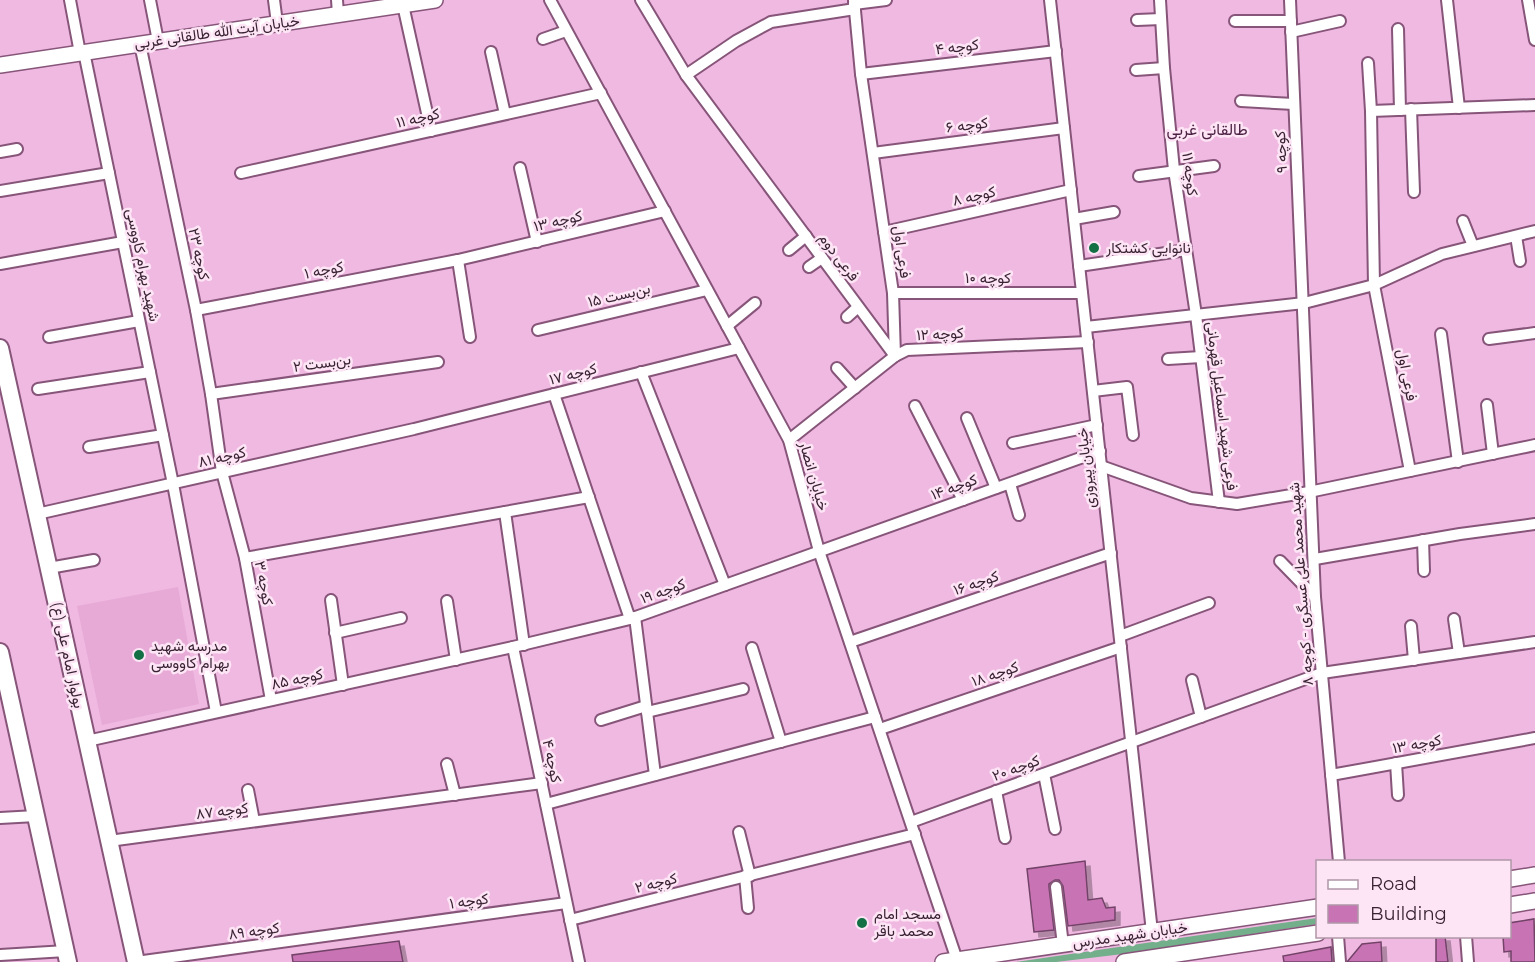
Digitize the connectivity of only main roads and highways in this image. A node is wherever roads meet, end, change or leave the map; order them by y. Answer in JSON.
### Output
{"nodes":[{"id":1,"x":435,"y":0,"type":"edge"},
{"id":2,"x":337,"y":7,"type":"edge"},
{"id":3,"x":0,"y":64,"type":"edge"},
{"id":4,"x":0,"y":348,"type":"edge"},
{"id":5,"x":0,"y":652,"type":"edge"},
{"id":6,"x":5,"y":697,"type":"edge"},
{"id":7,"x":1530,"y":876,"type":"edge"},
{"id":8,"x":1511,"y":879,"type":"edge"},
{"id":9,"x":1532,"y":902,"type":"edge"},
{"id":10,"x":1511,"y":905,"type":"edge"},
{"id":11,"x":1316,"y":907,"type":"edge"},
{"id":12,"x":1316,"y":933,"type":"edge"},
{"id":13,"x":67,"y":957,"type":"edge"},
{"id":14,"x":1149,"y":960,"type":"edge"},
{"id":15,"x":950,"y":961,"type":"edge"},
{"id":16,"x":136,"y":962,"type":"edge"},
{"id":17,"x":1124,"y":962,"type":"edge"}],
"edges":[{"from":1,"to":2,"type":"main road","name":"خیابان آیت الله طالقانی غربی"},
{"from":2,"to":3,"type":"main road","name":"خیابان آیت الله طالقانی غربی"},
{"from":4,"to":16,"type":"main road","name":"بولوار امام علی (ع)"},
{"from":5,"to":6,"type":"main road"},
{"from":6,"to":13,"type":"main road"},
{"from":7,"to":8,"type":"main road"},
{"from":7,"to":9,"type":"main road"},
{"from":9,"to":10,"type":"main road"},
{"from":11,"to":15,"type":"main road","name":"خیابان شهید مدرس"},
{"from":12,"to":14,"type":"main road","name":"خیابان شهید مدرس"},
{"from":14,"to":17,"type":"main road","name":"خیابان شهید مدرس"}]}
